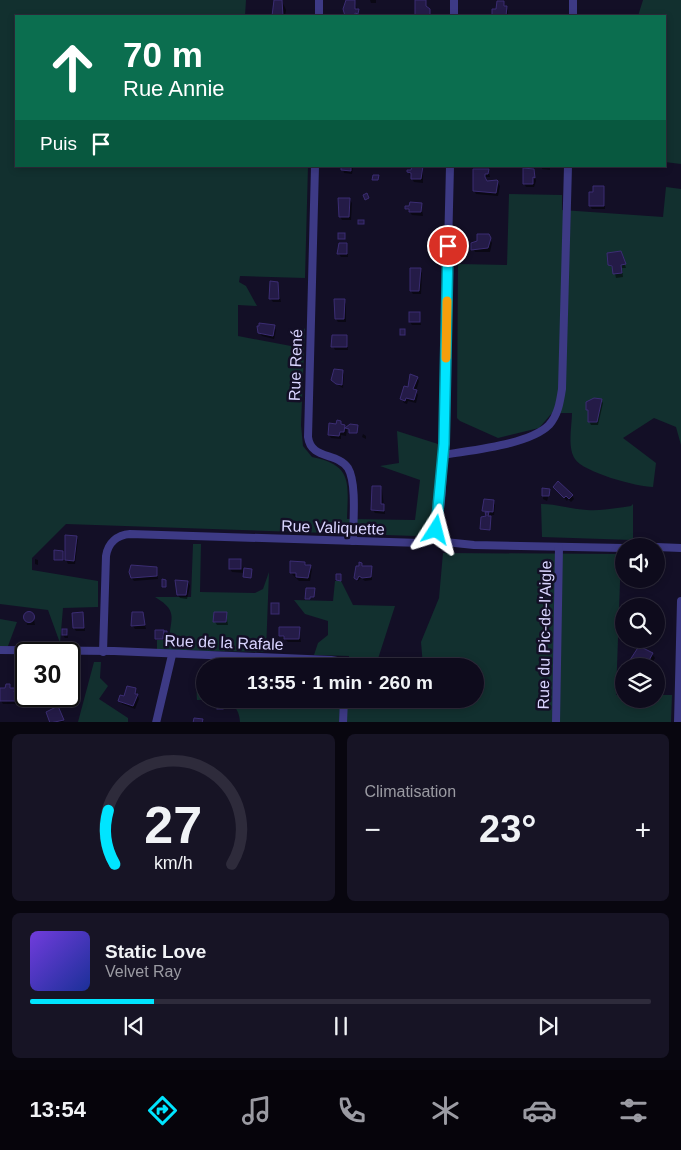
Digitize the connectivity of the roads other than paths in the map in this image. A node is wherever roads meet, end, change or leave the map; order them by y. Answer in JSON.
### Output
{"nodes":[{"id":1,"x":319,"y":0,"type":"edge"},
{"id":2,"x":454,"y":0,"type":"edge"},
{"id":3,"x":573,"y":0,"type":"edge"},
{"id":4,"x":318,"y":15,"type":"edge"},
{"id":5,"x":454,"y":15,"type":"edge"},
{"id":6,"x":573,"y":15,"type":"edge"},
{"id":7,"x":315,"y":167,"type":"edge"},
{"id":8,"x":450,"y":167,"type":"edge"},
{"id":9,"x":568,"y":167,"type":"edge"},
{"id":10,"x":444,"y":455,"type":"junction"},
{"id":11,"x":430,"y":538,"type":"junction"},
{"id":12,"x":353,"y":541,"type":"junction"},
{"id":13,"x":665,"y":547,"type":"edge"},
{"id":14,"x":559,"y":548,"type":"junction"},
{"id":15,"x":615,"y":548,"type":"edge"},
{"id":16,"x":681,"y":548,"type":"edge"},
{"id":17,"x":681,"y":601,"type":"edge"},
{"id":18,"x":0,"y":650,"type":"edge"},
{"id":19,"x":104,"y":652,"type":"junction"},
{"id":20,"x":172,"y":655,"type":"junction"},
{"id":21,"x":269,"y":658,"type":"edge"},
{"id":22,"x":344,"y":708,"type":"edge"},
{"id":23,"x":156,"y":722,"type":"edge"},
{"id":24,"x":344,"y":722,"type":"edge"},
{"id":25,"x":556,"y":722,"type":"edge"},
{"id":26,"x":678,"y":722,"type":"edge"}],
"edges":[{"from":1,"to":4,"type":"street"},
{"from":2,"to":5,"type":"street"},
{"from":3,"to":6,"type":"street"},
{"from":7,"to":12,"type":"street","name":"Rue René"},
{"from":8,"to":10,"type":"street"},
{"from":9,"to":10,"type":"street"},
{"from":10,"to":11,"type":"street"},
{"from":11,"to":12,"type":"street","name":"Rue Valiquette"},
{"from":11,"to":14,"type":"street"},
{"from":12,"to":19,"type":"street","name":"Rue Valiquette"},
{"from":13,"to":16,"type":"street"},
{"from":14,"to":15,"type":"street"},
{"from":14,"to":25,"type":"street","name":"Rue du Pic-de-l'Aigle"},
{"from":17,"to":26,"type":"street"},
{"from":18,"to":19,"type":"street"},
{"from":19,"to":20,"type":"street","name":"Rue de la Rafale"},
{"from":20,"to":21,"type":"street","name":"Rue de la Rafale"},
{"from":20,"to":23,"type":"street"},
{"from":22,"to":24,"type":"street"}]}
